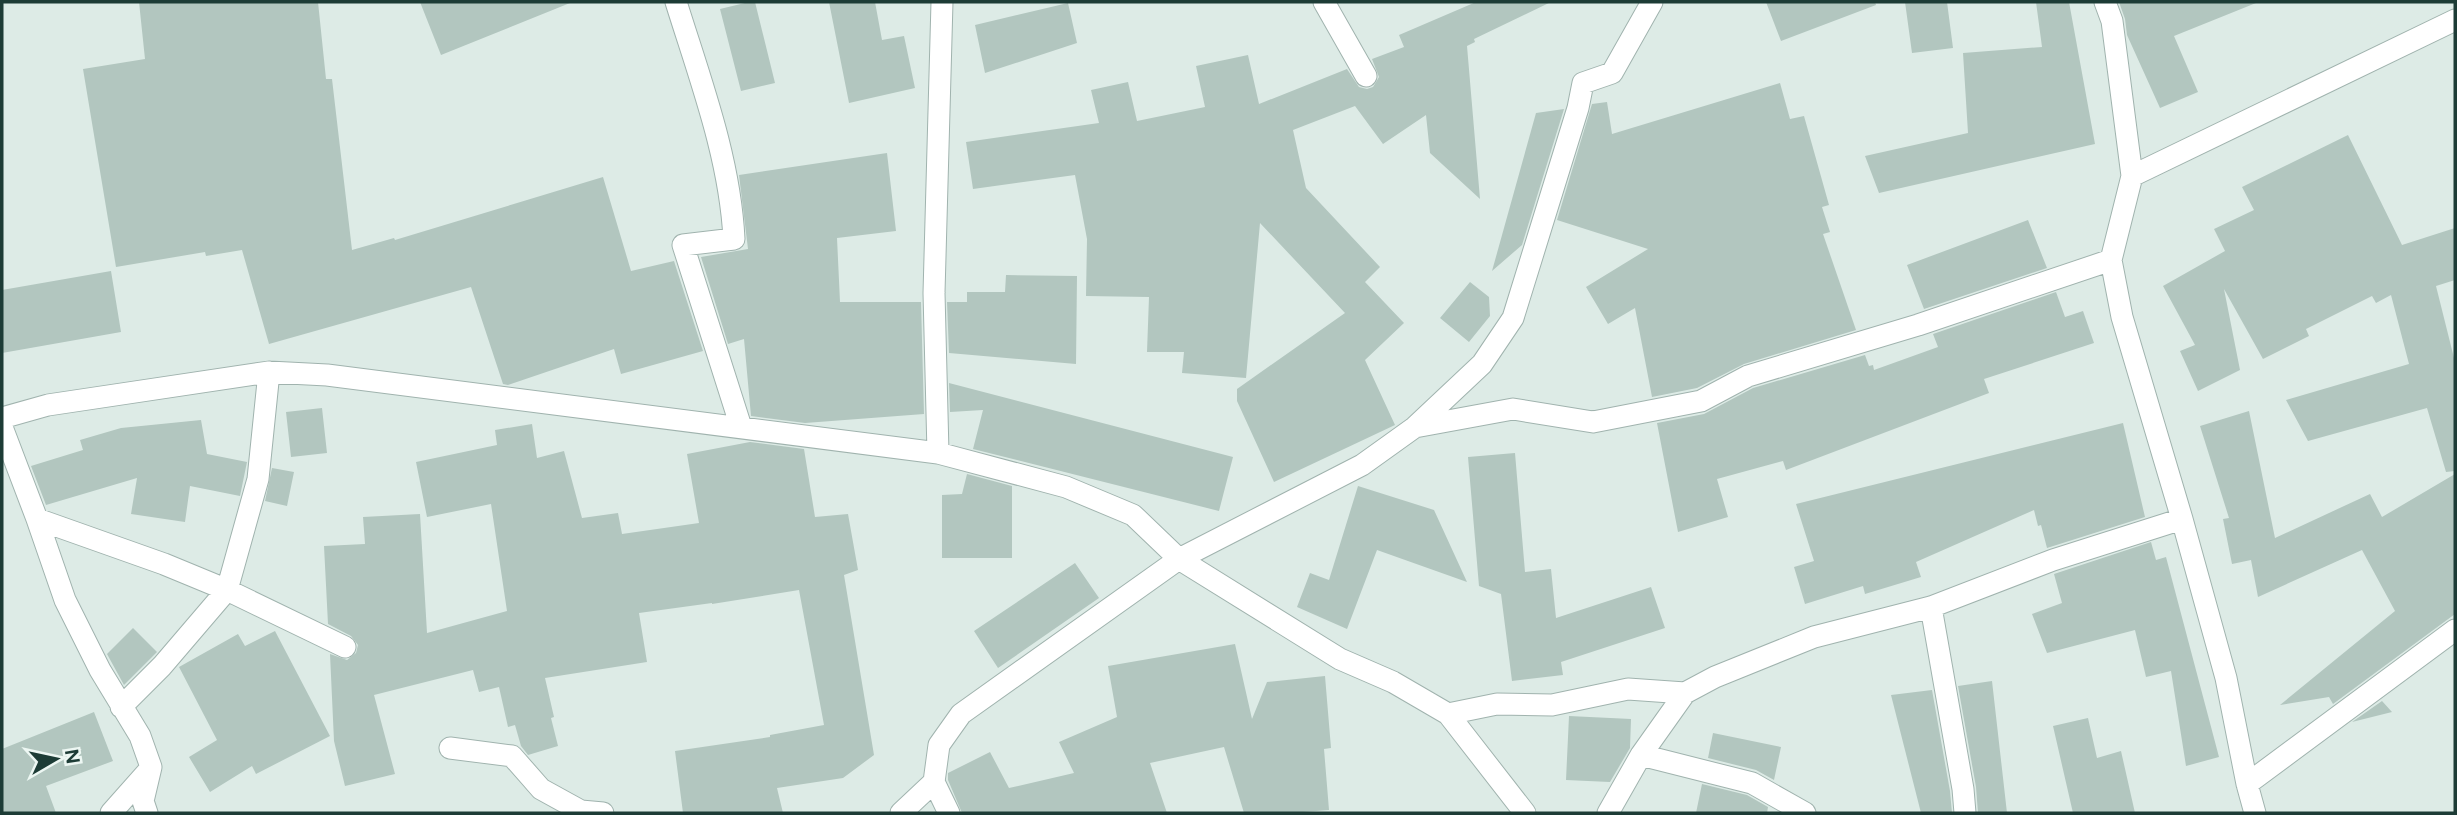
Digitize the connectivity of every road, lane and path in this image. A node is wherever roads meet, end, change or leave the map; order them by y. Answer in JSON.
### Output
{"nodes":[{"id":1,"x":676,"y":2,"type":"edge"},
{"id":2,"x":942,"y":2,"type":"edge"},
{"id":3,"x":1324,"y":2,"type":"edge"},
{"id":4,"x":1653,"y":2,"type":"edge"},
{"id":5,"x":2105,"y":2,"type":"edge"},
{"id":6,"x":2455,"y":20,"type":"edge"},
{"id":7,"x":1366,"y":76,"type":"dead end"},
{"id":8,"x":2133,"y":176,"type":"junction"},
{"id":9,"x":2111,"y":260,"type":"junction"},
{"id":10,"x":269,"y":372,"type":"junction"},
{"id":11,"x":2,"y":418,"type":"edge"},
{"id":12,"x":741,"y":426,"type":"junction"},
{"id":13,"x":2,"y":427,"type":"edge"},
{"id":14,"x":1415,"y":427,"type":"junction"},
{"id":15,"x":938,"y":453,"type":"junction"},
{"id":16,"x":37,"y":519,"type":"junction"},
{"id":17,"x":2182,"y":519,"type":"junction"},
{"id":18,"x":1179,"y":559,"type":"junction"},
{"id":19,"x":227,"y":590,"type":"junction"},
{"id":20,"x":1931,"y":607,"type":"junction"},
{"id":21,"x":2455,"y":630,"type":"edge"},
{"id":22,"x":345,"y":647,"type":"dead end"},
{"id":23,"x":1685,"y":693,"type":"junction"},
{"id":24,"x":121,"y":706,"type":"junction"},
{"id":25,"x":1448,"y":714,"type":"junction"},
{"id":26,"x":450,"y":748,"type":"dead end"},
{"id":27,"x":1641,"y":755,"type":"junction"},
{"id":28,"x":151,"y":767,"type":"junction"},
{"id":29,"x":934,"y":782,"type":"junction"},
{"id":30,"x":2247,"y":784,"type":"junction"},
{"id":31,"x":111,"y":813,"type":"edge"},
{"id":32,"x":147,"y":813,"type":"edge"},
{"id":33,"x":603,"y":813,"type":"edge"},
{"id":34,"x":901,"y":813,"type":"edge"},
{"id":35,"x":949,"y":813,"type":"edge"},
{"id":36,"x":1525,"y":813,"type":"edge"},
{"id":37,"x":1608,"y":813,"type":"edge"},
{"id":38,"x":1805,"y":813,"type":"edge"},
{"id":39,"x":1965,"y":813,"type":"edge"},
{"id":40,"x":2255,"y":813,"type":"edge"}],
"edges":[{"from":1,"to":12,"type":"street"},
{"from":2,"to":15,"type":"street"},
{"from":3,"to":7,"type":"street"},
{"from":4,"to":14,"type":"street"},
{"from":5,"to":8,"type":"street"},
{"from":6,"to":8,"type":"street"},
{"from":8,"to":9,"type":"street"},
{"from":9,"to":14,"type":"street"},
{"from":9,"to":17,"type":"street"},
{"from":10,"to":11,"type":"street"},
{"from":10,"to":12,"type":"street"},
{"from":10,"to":19,"type":"street"},
{"from":12,"to":15,"type":"street"},
{"from":13,"to":16,"type":"street"},
{"from":14,"to":18,"type":"street"},
{"from":15,"to":18,"type":"street"},
{"from":16,"to":19,"type":"street"},
{"from":16,"to":24,"type":"street"},
{"from":17,"to":20,"type":"street"},
{"from":17,"to":30,"type":"street"},
{"from":18,"to":25,"type":"street"},
{"from":18,"to":29,"type":"street"},
{"from":19,"to":22,"type":"street"},
{"from":19,"to":24,"type":"street"},
{"from":20,"to":23,"type":"street"},
{"from":20,"to":39,"type":"street"},
{"from":21,"to":30,"type":"street"},
{"from":23,"to":25,"type":"street"},
{"from":23,"to":27,"type":"street"},
{"from":24,"to":28,"type":"street"},
{"from":25,"to":36,"type":"street"},
{"from":26,"to":33,"type":"street"},
{"from":27,"to":37,"type":"street"},
{"from":27,"to":38,"type":"street"},
{"from":28,"to":31,"type":"street"},
{"from":28,"to":32,"type":"street"},
{"from":29,"to":34,"type":"street"},
{"from":29,"to":35,"type":"street"},
{"from":30,"to":40,"type":"street"}]}
